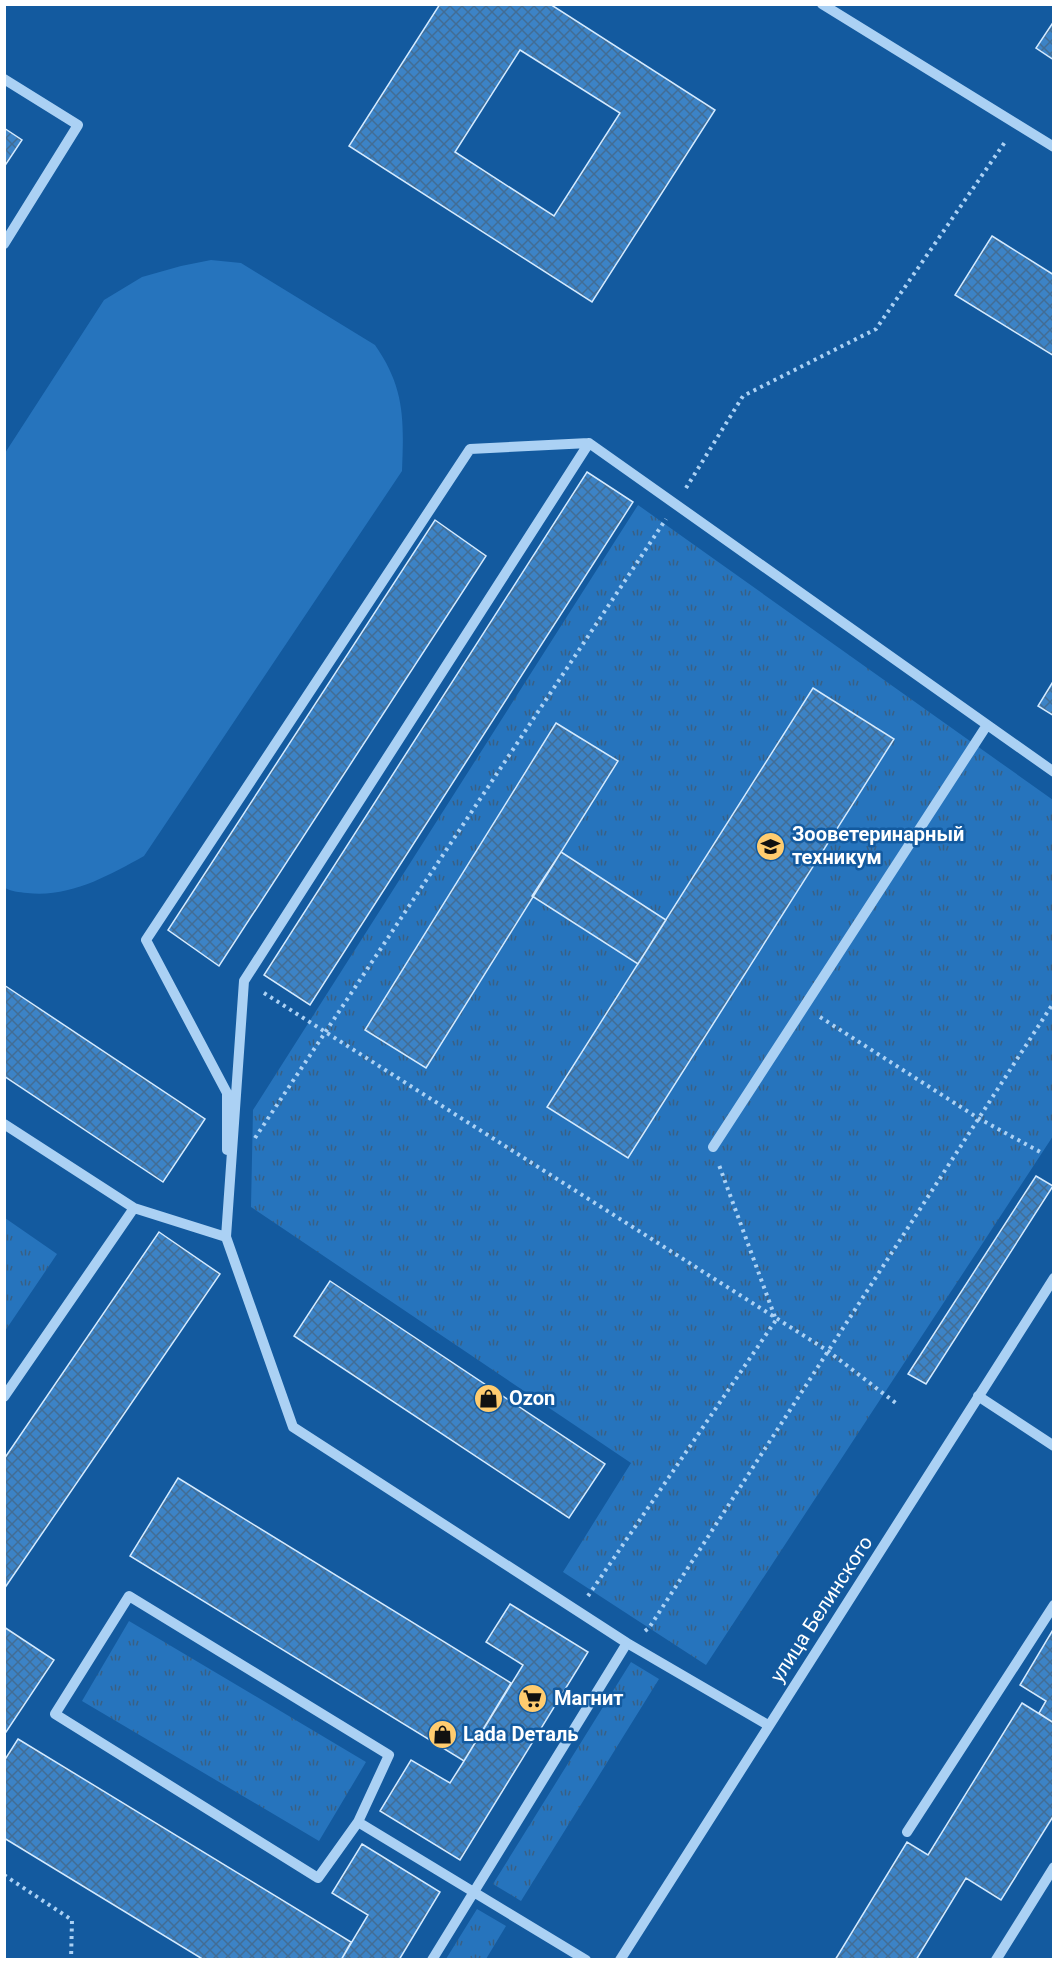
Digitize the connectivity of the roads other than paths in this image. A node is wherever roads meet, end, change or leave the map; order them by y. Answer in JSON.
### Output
{"nodes":[{"id":1,"x":822,"y":4,"type":"edge"},
{"id":2,"x":4,"y":79,"type":"edge"},
{"id":3,"x":1053,"y":147,"type":"edge"},
{"id":4,"x":4,"y":244,"type":"edge"},
{"id":5,"x":589,"y":443,"type":"junction"},
{"id":6,"x":987,"y":725,"type":"junction"},
{"id":7,"x":1053,"y":772,"type":"edge"},
{"id":8,"x":4,"y":1124,"type":"edge"},
{"id":9,"x":713,"y":1147,"type":"road end"},
{"id":10,"x":134,"y":1208,"type":"junction"},
{"id":11,"x":226,"y":1238,"type":"junction"},
{"id":12,"x":1053,"y":1278,"type":"edge"},
{"id":13,"x":978,"y":1396,"type":"junction"},
{"id":14,"x":4,"y":1397,"type":"edge"},
{"id":15,"x":1053,"y":1446,"type":"edge"},
{"id":16,"x":1053,"y":1605,"type":"edge"},
{"id":17,"x":627,"y":1643,"type":"junction"},
{"id":18,"x":768,"y":1725,"type":"junction"},
{"id":19,"x":358,"y":1822,"type":"junction"},
{"id":20,"x":908,"y":1832,"type":"dead end"},
{"id":21,"x":1053,"y":1867,"type":"edge"},
{"id":22,"x":475,"y":1892,"type":"junction"},
{"id":23,"x":432,"y":1959,"type":"edge"},
{"id":24,"x":586,"y":1959,"type":"edge"},
{"id":25,"x":620,"y":1959,"type":"edge"},
{"id":26,"x":996,"y":1959,"type":"edge"}],
"edges":[{"from":1,"to":3,"type":"street"},
{"from":2,"to":4,"type":"street"},
{"from":5,"to":6,"type":"street"},
{"from":5,"to":11,"type":"street"},
{"from":5,"to":11,"type":"street"},
{"from":6,"to":7,"type":"street"},
{"from":6,"to":9,"type":"street"},
{"from":8,"to":10,"type":"street"},
{"from":10,"to":11,"type":"street"},
{"from":10,"to":14,"type":"street"},
{"from":11,"to":17,"type":"street"},
{"from":12,"to":13,"type":"street","name":"улица Белинского"},
{"from":13,"to":15,"type":"street"},
{"from":13,"to":18,"type":"street","name":"улица Белинского"},
{"from":16,"to":20,"type":"street"},
{"from":17,"to":18,"type":"street"},
{"from":17,"to":22,"type":"street"},
{"from":18,"to":25,"type":"street","name":"улица Белинского"},
{"from":19,"to":19,"type":"street"},
{"from":19,"to":22,"type":"street"},
{"from":21,"to":26,"type":"street"},
{"from":22,"to":23,"type":"street"},
{"from":22,"to":24,"type":"street"}]}
